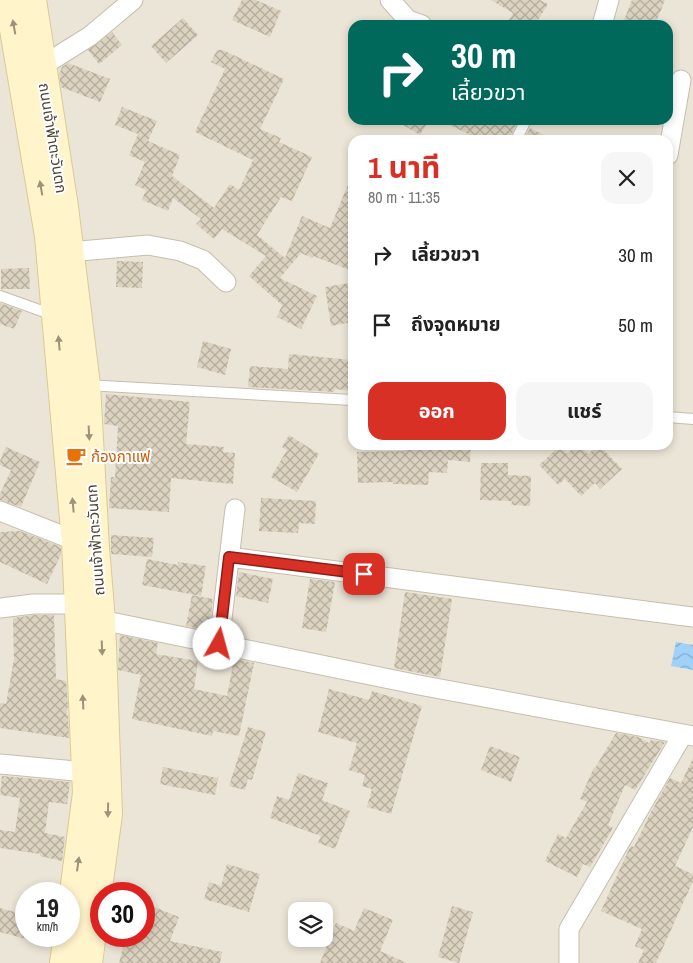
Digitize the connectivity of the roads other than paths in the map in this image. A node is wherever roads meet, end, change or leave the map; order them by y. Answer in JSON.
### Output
{"nodes":[{"id":1,"x":9,"y":0,"type":"edge"},
{"id":2,"x":32,"y":0,"type":"edge"},
{"id":3,"x":133,"y":0,"type":"edge"},
{"id":4,"x":390,"y":0,"type":"edge"},
{"id":5,"x":609,"y":0,"type":"edge"},
{"id":6,"x":408,"y":20,"type":"edge"},
{"id":7,"x":603,"y":20,"type":"edge"},
{"id":8,"x":42,"y":66,"type":"junction"},
{"id":9,"x":680,"y":79,"type":"edge"},
{"id":10,"x":673,"y":123,"type":"edge"},
{"id":11,"x":69,"y":252,"type":"junction"},
{"id":12,"x":226,"y":282,"type":"dead end"},
{"id":13,"x":0,"y":296,"type":"edge"},
{"id":14,"x":56,"y":317,"type":"junction"},
{"id":15,"x":86,"y":385,"type":"junction"},
{"id":16,"x":348,"y":400,"type":"edge"},
{"id":17,"x":673,"y":417,"type":"edge"},
{"id":18,"x":693,"y":419,"type":"edge"},
{"id":19,"x":234,"y":509,"type":"dead end"},
{"id":20,"x":0,"y":511,"type":"edge"},
{"id":21,"x":76,"y":541,"type":"junction"},
{"id":22,"x":229,"y":557,"type":"junction"},
{"id":23,"x":79,"y":604,"type":"junction"},
{"id":24,"x":0,"y":608,"type":"edge"},
{"id":25,"x":693,"y":617,"type":"edge"},
{"id":26,"x":101,"y":620,"type":"junction"},
{"id":27,"x":219,"y":644,"type":"junction"},
{"id":28,"x":688,"y":735,"type":"edge"},
{"id":29,"x":0,"y":764,"type":"edge"},
{"id":30,"x":86,"y":772,"type":"junction"},
{"id":31,"x":76,"y":882,"type":"edge"},
{"id":32,"x":66,"y":947,"type":"edge"},
{"id":33,"x":64,"y":963,"type":"edge"},
{"id":34,"x":88,"y":963,"type":"edge"},
{"id":35,"x":569,"y":963,"type":"edge"}],
"edges":[{"from":14,"to":1,"type":"main road","name":"ถนนเจ้าฟ้าตะวันตก","one_way":true},
{"from":2,"to":8,"type":"main road","name":"ถนนเจ้าฟ้าตะวันตก"},
{"from":3,"to":8,"type":"street"},
{"from":4,"to":6,"type":"street"},
{"from":5,"to":7,"type":"street"},
{"from":8,"to":11,"type":"main road","name":"ถนนเจ้าฟ้าตะวันตก"},
{"from":9,"to":10,"type":"street"},
{"from":11,"to":12,"type":"street"},
{"from":11,"to":15,"type":"main road","name":"ถนนเจ้าฟ้าตะวันตก"},
{"from":13,"to":14,"type":"lane"},
{"from":21,"to":14,"type":"main road","name":"ถนนเจ้าฟ้าตะวันตก","one_way":true},
{"from":15,"to":16,"type":"lane"},
{"from":15,"to":26,"type":"main road","name":"ถนนเจ้าฟ้าตะวันตก","one_way":true},
{"from":17,"to":18,"type":"lane"},
{"from":19,"to":22,"type":"street"},
{"from":20,"to":21,"type":"street"},
{"from":21,"to":23,"type":"main road","name":"ถนนเจ้าฟ้าตะวันตก"},
{"from":22,"to":25,"type":"street"},
{"from":22,"to":27,"type":"street"},
{"from":23,"to":24,"type":"street"},
{"from":30,"to":23,"type":"main road","name":"ถนนเจ้าฟ้าตะวันตก","one_way":true},
{"from":26,"to":27,"type":"street"},
{"from":26,"to":34,"type":"main road","name":"ถนนเจ้าฟ้าตะวันตก","one_way":true},
{"from":27,"to":28,"type":"street"},
{"from":28,"to":35,"type":"street"},
{"from":29,"to":30,"type":"street"},
{"from":31,"to":30,"type":"main road","name":"ถนนเจ้าฟ้าตะวันตก","one_way":true},
{"from":32,"to":33,"type":"main road"}]}
